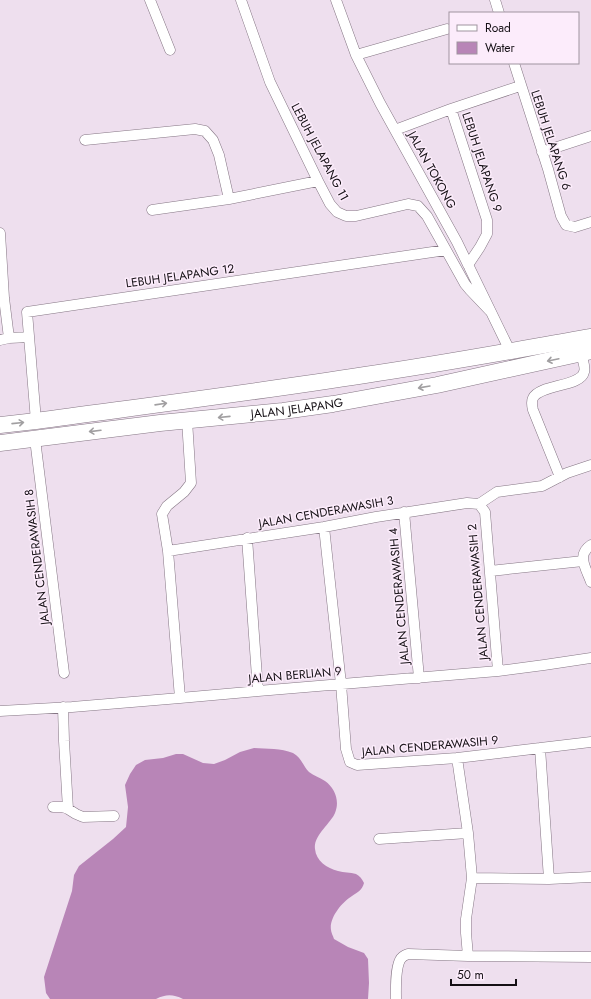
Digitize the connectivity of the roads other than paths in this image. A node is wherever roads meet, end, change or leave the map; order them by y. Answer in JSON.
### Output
{"nodes":[{"id":1,"x":150,"y":0,"type":"edge"},
{"id":2,"x":241,"y":0,"type":"edge"},
{"id":3,"x":336,"y":0,"type":"edge"},
{"id":4,"x":495,"y":0,"type":"edge"},
{"id":5,"x":499,"y":12,"type":"edge"},
{"id":6,"x":447,"y":29,"type":"dead end"},
{"id":7,"x":170,"y":50,"type":"dead end"},
{"id":8,"x":356,"y":55,"type":"junction"},
{"id":9,"x":514,"y":64,"type":"edge"},
{"id":10,"x":520,"y":86,"type":"junction"},
{"id":11,"x":451,"y":109,"type":"junction"},
{"id":12,"x":395,"y":130,"type":"junction"},
{"id":13,"x":591,"y":136,"type":"edge"},
{"id":14,"x":85,"y":140,"type":"dead end"},
{"id":15,"x":542,"y":152,"type":"junction"},
{"id":16,"x":318,"y":181,"type":"junction"},
{"id":17,"x":230,"y":199,"type":"junction"},
{"id":18,"x":152,"y":210,"type":"dead end"},
{"id":19,"x":591,"y":222,"type":"edge"},
{"id":20,"x":0,"y":233,"type":"edge"},
{"id":21,"x":446,"y":250,"type":"junction"},
{"id":22,"x":468,"y":265,"type":"junction"},
{"id":23,"x":490,"y":311,"type":"junction"},
{"id":24,"x":29,"y":337,"type":"junction"},
{"id":25,"x":591,"y":337,"type":"edge"},
{"id":26,"x":4,"y":339,"type":"edge"},
{"id":27,"x":510,"y":351,"type":"junction"},
{"id":28,"x":586,"y":352,"type":"edge"},
{"id":29,"x":365,"y":375,"type":"junction"},
{"id":30,"x":292,"y":385,"type":"junction"},
{"id":31,"x":333,"y":404,"type":"junction"},
{"id":32,"x":187,"y":420,"type":"junction"},
{"id":33,"x":36,"y":421,"type":"junction"},
{"id":34,"x":0,"y":425,"type":"edge"},
{"id":35,"x":35,"y":439,"type":"junction"},
{"id":36,"x":0,"y":443,"type":"edge"},
{"id":37,"x":589,"y":465,"type":"edge"},
{"id":38,"x":560,"y":477,"type":"junction"},
{"id":39,"x":482,"y":508,"type":"junction"},
{"id":40,"x":404,"y":512,"type":"junction"},
{"id":41,"x":324,"y":527,"type":"junction"},
{"id":42,"x":247,"y":538,"type":"junction"},
{"id":43,"x":591,"y":545,"type":"edge"},
{"id":44,"x":168,"y":551,"type":"junction"},
{"id":45,"x":583,"y":561,"type":"junction"},
{"id":46,"x":490,"y":570,"type":"junction"},
{"id":47,"x":591,"y":582,"type":"edge"},
{"id":48,"x":591,"y":658,"type":"edge"},
{"id":49,"x":498,"y":671,"type":"junction"},
{"id":50,"x":64,"y":673,"type":"dead end"},
{"id":51,"x":418,"y":678,"type":"junction"},
{"id":52,"x":340,"y":684,"type":"junction"},
{"id":53,"x":258,"y":691,"type":"junction"},
{"id":54,"x":180,"y":698,"type":"junction"},
{"id":55,"x":63,"y":708,"type":"junction"},
{"id":56,"x":0,"y":711,"type":"edge"},
{"id":57,"x":591,"y":742,"type":"edge"},
{"id":58,"x":540,"y":748,"type":"junction"},
{"id":59,"x":458,"y":758,"type":"junction"},
{"id":60,"x":53,"y":806,"type":"dead end"},
{"id":61,"x":68,"y":808,"type":"junction"},
{"id":62,"x":114,"y":816,"type":"dead end"},
{"id":63,"x":468,"y":833,"type":"junction"},
{"id":64,"x":379,"y":839,"type":"dead end"},
{"id":65,"x":591,"y":877,"type":"edge"},
{"id":66,"x":472,"y":878,"type":"junction"},
{"id":67,"x":549,"y":879,"type":"junction"},
{"id":68,"x":468,"y":956,"type":"junction"},
{"id":69,"x":591,"y":957,"type":"edge"},
{"id":70,"x":396,"y":999,"type":"edge"}],
"edges":[{"from":1,"to":7,"type":"street"},
{"from":2,"to":16,"type":"street","name":"LEBUH JELAPANG 11"},
{"from":3,"to":8,"type":"street","name":"JALAN TOKONG"},
{"from":4,"to":5,"type":"street"},
{"from":6,"to":8,"type":"street"},
{"from":8,"to":12,"type":"street","name":"JALAN TOKONG"},
{"from":9,"to":10,"type":"street","name":"LEBUH JELAPANG 6"},
{"from":10,"to":11,"type":"street"},
{"from":10,"to":15,"type":"street","name":"LEBUH JELAPANG 6"},
{"from":11,"to":12,"type":"street"},
{"from":11,"to":22,"type":"street","name":"LEBUH JELAPANG 9"},
{"from":12,"to":22,"type":"street","name":"JALAN TOKONG"},
{"from":13,"to":15,"type":"street"},
{"from":14,"to":17,"type":"street"},
{"from":15,"to":19,"type":"street","name":"LEBUH JELAPANG 6"},
{"from":16,"to":17,"type":"street"},
{"from":16,"to":21,"type":"street","name":"LEBUH JELAPANG 11"},
{"from":17,"to":18,"type":"street"},
{"from":20,"to":26,"type":"street"},
{"from":21,"to":23,"type":"street","name":"LEBUH JELAPANG 11"},
{"from":21,"to":24,"type":"street","name":"LEBUH JELAPANG 12"},
{"from":22,"to":23,"type":"street","name":"JALAN TOKONG"},
{"from":23,"to":27,"type":"street","name":"JALAN TOKONG"},
{"from":24,"to":26,"type":"street"},
{"from":24,"to":33,"type":"street","name":"LEBUH JELAPANG 12"},
{"from":25,"to":27,"type":"main road","name":"JALAN JELAPANG"},
{"from":27,"to":29,"type":"main road","name":"JALAN JELAPANG"},
{"from":28,"to":31,"type":"main road","name":"JALAN JELAPANG","one_way":true},
{"from":28,"to":38,"type":"street"},
{"from":29,"to":30,"type":"main road","name":"JALAN JELAPANG"},
{"from":29,"to":31,"type":"main road"},
{"from":30,"to":31,"type":"main road"},
{"from":33,"to":30,"type":"main road","name":"JALAN JELAPANG","one_way":true},
{"from":31,"to":32,"type":"main road","name":"JALAN JELAPANG","one_way":true},
{"from":32,"to":35,"type":"main road","name":"JALAN JELAPANG","one_way":true},
{"from":32,"to":44,"type":"street"},
{"from":34,"to":33,"type":"main road","name":"JALAN JELAPANG","one_way":true},
{"from":35,"to":36,"type":"main road","name":"JALAN JELAPANG"},
{"from":35,"to":50,"type":"street","name":"JALAN CENDERAWASIH 8"},
{"from":37,"to":38,"type":"street"},
{"from":38,"to":39,"type":"street"},
{"from":39,"to":40,"type":"street","name":"JALAN CENDERAWASIH 3"},
{"from":39,"to":46,"type":"street","name":"JALAN CENDERAWASIH 2"},
{"from":40,"to":41,"type":"street","name":"JALAN CENDERAWASIH 3"},
{"from":40,"to":51,"type":"street","name":"JALAN CENDERAWASIH 4"},
{"from":41,"to":42,"type":"street","name":"JALAN CENDERAWASIH 3"},
{"from":41,"to":52,"type":"street"},
{"from":42,"to":44,"type":"street","name":"JALAN CENDERAWASIH 3"},
{"from":42,"to":53,"type":"street"},
{"from":43,"to":45,"type":"street"},
{"from":44,"to":54,"type":"street"},
{"from":45,"to":46,"type":"street"},
{"from":45,"to":47,"type":"street"},
{"from":46,"to":49,"type":"street","name":"JALAN CENDERAWASIH 2"},
{"from":48,"to":49,"type":"street","name":"JALAN BERLIAN 9"},
{"from":49,"to":51,"type":"street","name":"JALAN BERLIAN 9"},
{"from":51,"to":52,"type":"street","name":"JALAN BERLIAN 9"},
{"from":52,"to":53,"type":"street","name":"JALAN BERLIAN 9"},
{"from":52,"to":59,"type":"street","name":"JALAN CENDERAWASIH 9"},
{"from":53,"to":54,"type":"street","name":"JALAN BERLIAN 9"},
{"from":54,"to":55,"type":"street","name":"JALAN BERLIAN 9"},
{"from":55,"to":56,"type":"street","name":"JALAN BERLIAN 9"},
{"from":55,"to":61,"type":"street"},
{"from":57,"to":58,"type":"street","name":"JALAN CENDERAWASIH 9"},
{"from":58,"to":59,"type":"street","name":"JALAN CENDERAWASIH 9"},
{"from":58,"to":67,"type":"street"},
{"from":59,"to":63,"type":"street"},
{"from":60,"to":61,"type":"street"},
{"from":61,"to":62,"type":"street"},
{"from":63,"to":64,"type":"street"},
{"from":63,"to":66,"type":"street"},
{"from":65,"to":67,"type":"street"},
{"from":66,"to":67,"type":"street"},
{"from":66,"to":68,"type":"street"},
{"from":68,"to":69,"type":"street"},
{"from":68,"to":70,"type":"street"}]}
